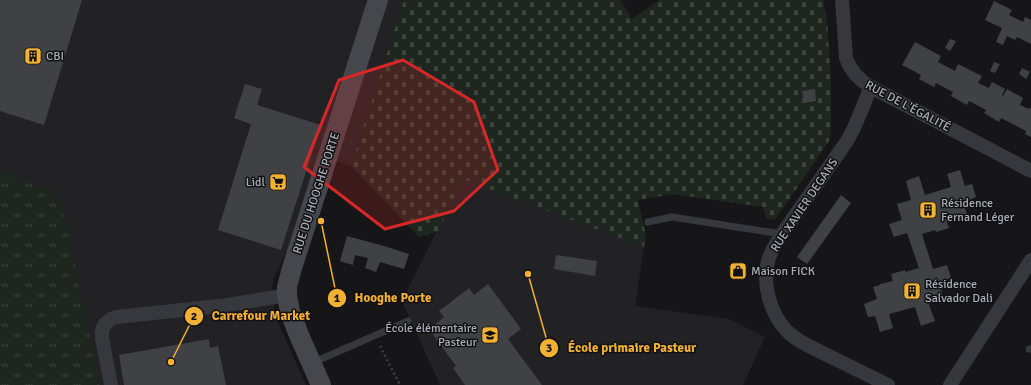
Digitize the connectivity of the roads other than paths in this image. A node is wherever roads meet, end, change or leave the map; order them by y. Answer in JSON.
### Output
{"nodes":[{"id":1,"x":378,"y":0,"type":"edge"},
{"id":2,"x":842,"y":0,"type":"edge"},
{"id":3,"x":871,"y":87,"type":"junction"},
{"id":4,"x":1031,"y":171,"type":"edge"},
{"id":5,"x":648,"y":222,"type":"dead end"},
{"id":6,"x":782,"y":234,"type":"junction"},
{"id":7,"x":1031,"y":260,"type":"edge"},
{"id":8,"x":287,"y":295,"type":"junction"},
{"id":9,"x":408,"y":321,"type":"dead end"},
{"id":10,"x":312,"y":363,"type":"junction"},
{"id":11,"x":111,"y":385,"type":"edge"},
{"id":12,"x":321,"y":385,"type":"edge"},
{"id":13,"x":888,"y":385,"type":"edge"},
{"id":14,"x":950,"y":385,"type":"edge"}],
"edges":[{"from":1,"to":8,"type":"street","name":"RUE DU HOOGHE PORTE"},
{"from":2,"to":3,"type":"street","name":"RUE DE L'ÉGALITÉ"},
{"from":3,"to":4,"type":"street","name":"RUE DE L'ÉGALITÉ"},
{"from":3,"to":6,"type":"street","name":"RUE XAVIER DEGANS"},
{"from":5,"to":6,"type":"lane"},
{"from":6,"to":13,"type":"street","name":"RUE XAVIER DEGANS"},
{"from":7,"to":14,"type":"street"},
{"from":8,"to":10,"type":"street","name":"RUE DU HOOGHE PORTE"},
{"from":8,"to":11,"type":"street"},
{"from":9,"to":10,"type":"lane"},
{"from":10,"to":12,"type":"street","name":"RUE DU HOOGHE PORTE"}]}
